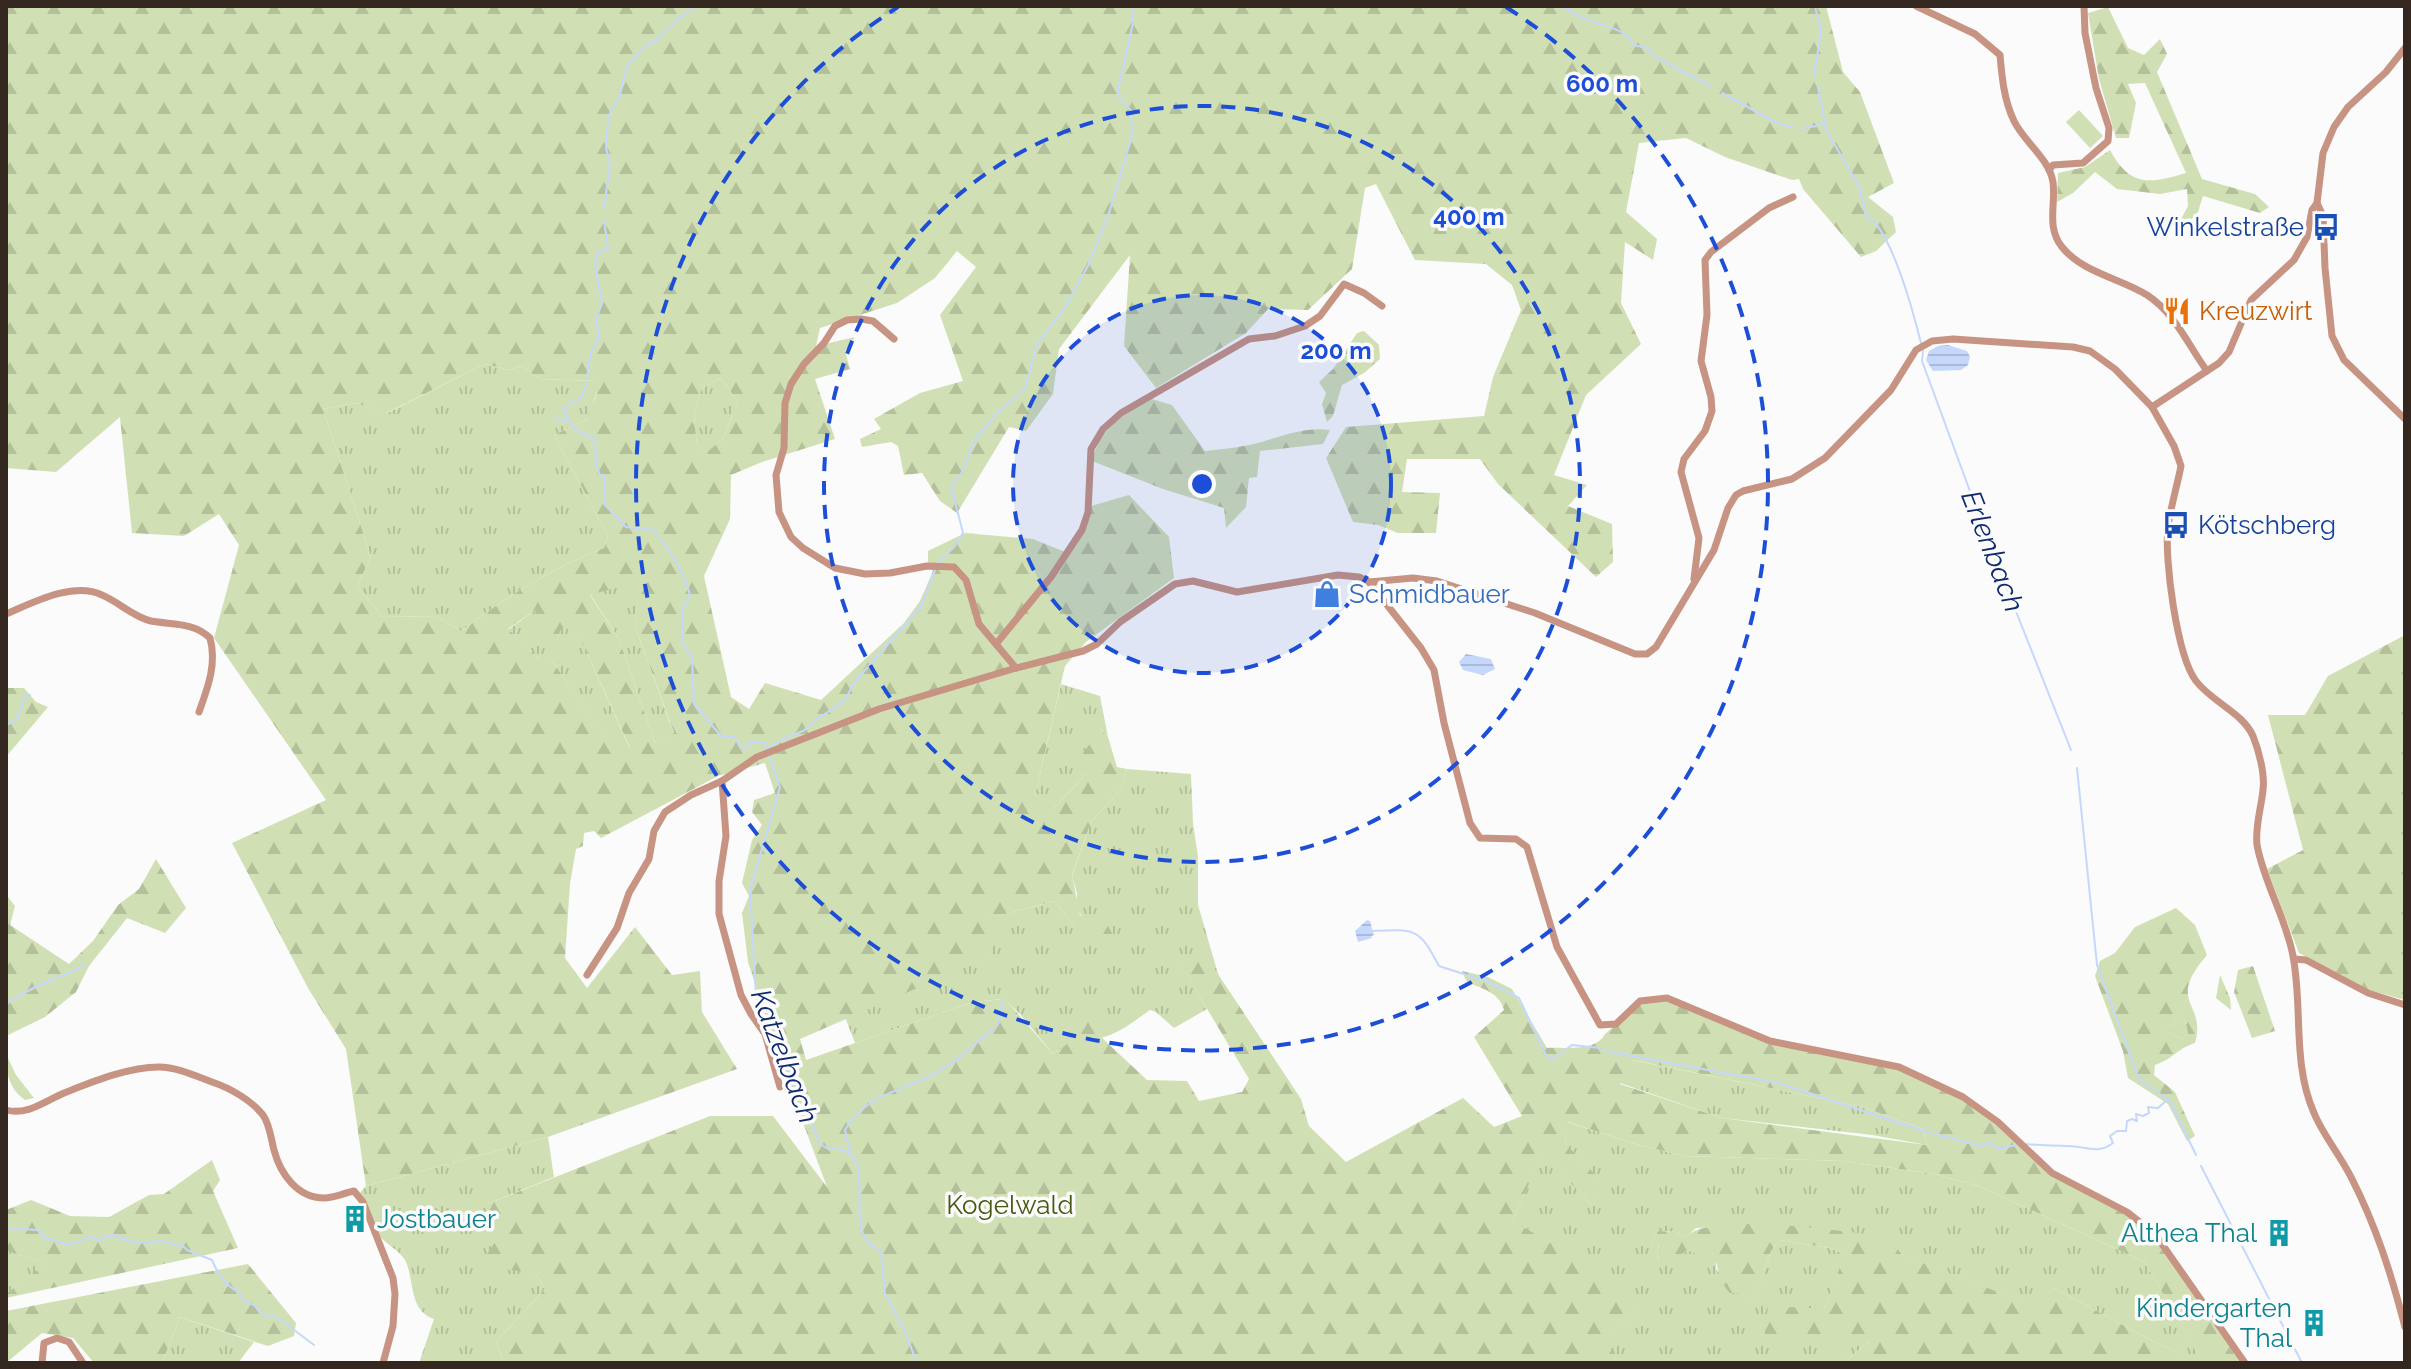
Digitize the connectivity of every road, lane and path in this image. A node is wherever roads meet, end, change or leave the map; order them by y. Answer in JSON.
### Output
{"nodes":[{"id":1,"x":1916,"y":6,"type":"edge"},
{"id":2,"x":2084,"y":6,"type":"edge"},
{"id":3,"x":2405,"y":48,"type":"edge"},
{"id":4,"x":2049,"y":170,"type":"junction"},
{"id":5,"x":1793,"y":197,"type":"dead end"},
{"id":6,"x":2317,"y":203,"type":"junction"},
{"id":7,"x":1382,"y":306,"type":"dead end"},
{"id":8,"x":894,"y":339,"type":"dead end"},
{"id":9,"x":2207,"y":371,"type":"junction"},
{"id":10,"x":2152,"y":407,"type":"junction"},
{"id":11,"x":2405,"y":419,"type":"edge"},
{"id":12,"x":1694,"y":579,"type":"junction"},
{"id":13,"x":1369,"y":582,"type":"junction"},
{"id":14,"x":6,"y":614,"type":"edge"},
{"id":15,"x":996,"y":644,"type":"junction"},
{"id":16,"x":1016,"y":668,"type":"junction"},
{"id":17,"x":199,"y":712,"type":"dead end"},
{"id":18,"x":722,"y":781,"type":"junction"},
{"id":19,"x":2294,"y":959,"type":"junction"},
{"id":20,"x":587,"y":975,"type":"dead end"},
{"id":21,"x":2405,"y":1005,"type":"edge"},
{"id":22,"x":780,"y":1087,"type":"dead end"},
{"id":23,"x":6,"y":1110,"type":"edge"},
{"id":24,"x":2405,"y":1327,"type":"edge"},
{"id":25,"x":42,"y":1363,"type":"edge"},
{"id":26,"x":83,"y":1363,"type":"edge"},
{"id":27,"x":383,"y":1363,"type":"edge"},
{"id":28,"x":2245,"y":1363,"type":"edge"}],
"edges":[{"from":1,"to":4,"type":"street"},
{"from":2,"to":4,"type":"street"},
{"from":3,"to":6,"type":"street"},
{"from":4,"to":9,"type":"street"},
{"from":5,"to":12,"type":"street"},
{"from":6,"to":9,"type":"street"},
{"from":6,"to":11,"type":"street"},
{"from":7,"to":15,"type":"street"},
{"from":8,"to":15,"type":"street"},
{"from":9,"to":10,"type":"street"},
{"from":10,"to":12,"type":"street"},
{"from":10,"to":19,"type":"street"},
{"from":12,"to":13,"type":"street"},
{"from":13,"to":16,"type":"street"},
{"from":13,"to":28,"type":"street"},
{"from":14,"to":17,"type":"street"},
{"from":15,"to":16,"type":"street"},
{"from":16,"to":18,"type":"street"},
{"from":18,"to":20,"type":"street"},
{"from":18,"to":22,"type":"street"},
{"from":19,"to":21,"type":"street"},
{"from":19,"to":24,"type":"street"},
{"from":23,"to":27,"type":"street"},
{"from":25,"to":26,"type":"street"}]}
